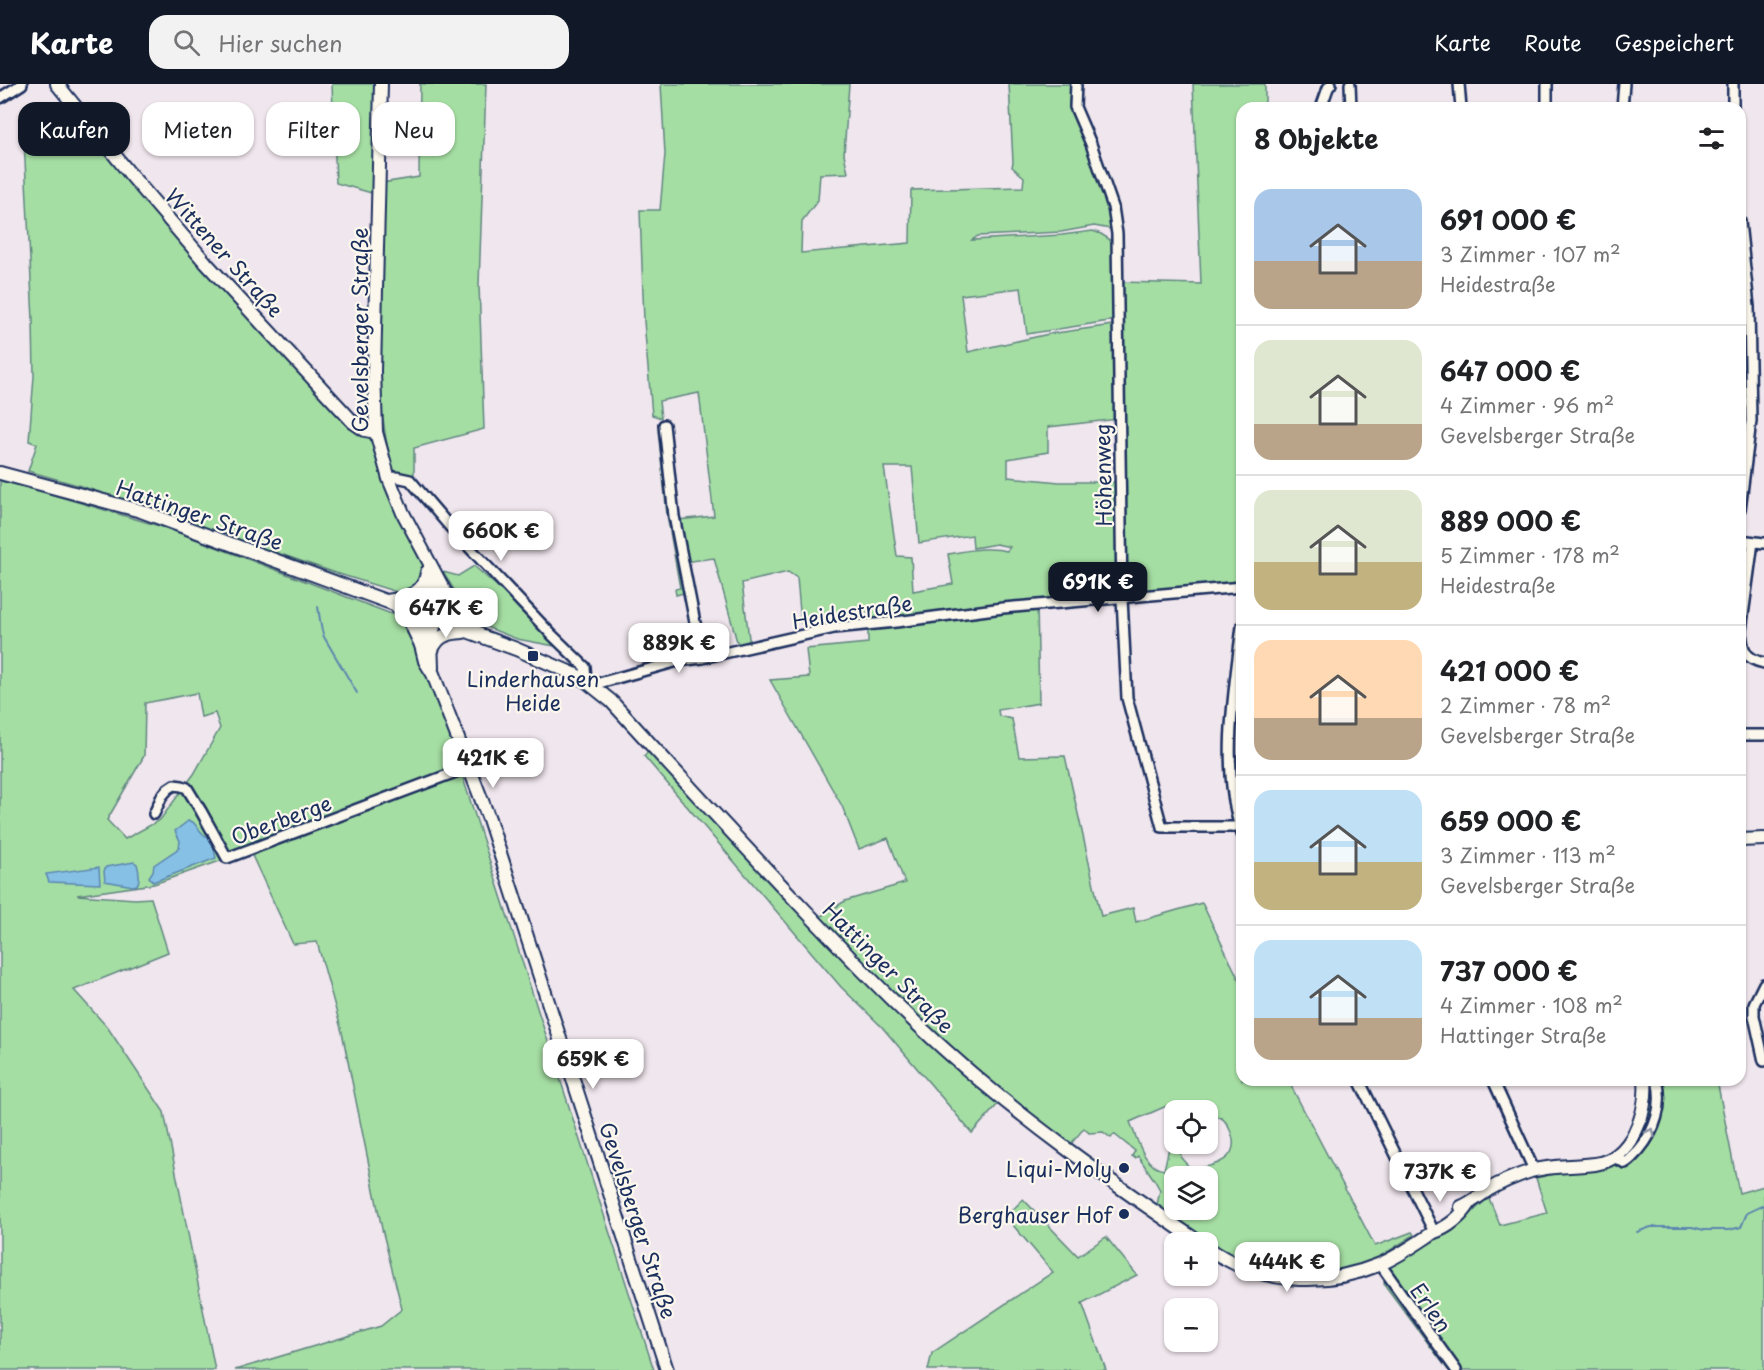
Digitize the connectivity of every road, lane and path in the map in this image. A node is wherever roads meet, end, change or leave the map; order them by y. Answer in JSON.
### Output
{"nodes":[{"id":1,"x":22,"y":84,"type":"edge"},
{"id":2,"x":57,"y":84,"type":"edge"},
{"id":3,"x":381,"y":84,"type":"edge"},
{"id":4,"x":1076,"y":84,"type":"edge"},
{"id":5,"x":1331,"y":84,"type":"edge"},
{"id":6,"x":1350,"y":84,"type":"edge"},
{"id":7,"x":1459,"y":84,"type":"edge"},
{"id":8,"x":1547,"y":84,"type":"edge"},
{"id":9,"x":1624,"y":84,"type":"edge"},
{"id":10,"x":1733,"y":84,"type":"edge"},
{"id":11,"x":0,"y":98,"type":"edge"},
{"id":12,"x":1323,"y":102,"type":"edge"},
{"id":13,"x":1351,"y":102,"type":"edge"},
{"id":14,"x":1460,"y":102,"type":"edge"},
{"id":15,"x":1547,"y":102,"type":"edge"},
{"id":16,"x":1622,"y":102,"type":"edge"},
{"id":17,"x":1733,"y":102,"type":"edge"},
{"id":18,"x":1746,"y":279,"type":"edge"},
{"id":19,"x":664,"y":425,"type":"dead end"},
{"id":20,"x":376,"y":432,"type":"junction"},
{"id":21,"x":1746,"y":461,"type":"edge"},
{"id":22,"x":0,"y":473,"type":"edge"},
{"id":23,"x":389,"y":479,"type":"junction"},
{"id":24,"x":1746,"y":541,"type":"edge"},
{"id":25,"x":1753,"y":542,"type":"junction"},
{"id":26,"x":1764,"y":543,"type":"edge"},
{"id":27,"x":428,"y":561,"type":"junction"},
{"id":28,"x":441,"y":584,"type":"junction"},
{"id":29,"x":1236,"y":588,"type":"edge"},
{"id":30,"x":1746,"y":593,"type":"edge"},
{"id":31,"x":1122,"y":598,"type":"junction"},
{"id":32,"x":389,"y":603,"type":"junction"},
{"id":33,"x":432,"y":619,"type":"junction"},
{"id":34,"x":468,"y":632,"type":"junction"},
{"id":35,"x":482,"y":637,"type":"junction"},
{"id":36,"x":421,"y":645,"type":"junction"},
{"id":37,"x":1746,"y":653,"type":"edge"},
{"id":38,"x":431,"y":654,"type":"junction"},
{"id":39,"x":702,"y":658,"type":"junction"},
{"id":40,"x":1764,"y":663,"type":"edge"},
{"id":41,"x":433,"y":674,"type":"junction"},
{"id":42,"x":1236,"y":677,"type":"edge"},
{"id":43,"x":589,"y":683,"type":"junction"},
{"id":44,"x":1746,"y":735,"type":"edge"},
{"id":45,"x":1764,"y":735,"type":"edge"},
{"id":46,"x":469,"y":767,"type":"junction"},
{"id":47,"x":1236,"y":804,"type":"edge"},
{"id":48,"x":154,"y":813,"type":"dead end"},
{"id":49,"x":1236,"y":831,"type":"edge"},
{"id":50,"x":1764,"y":839,"type":"edge"},
{"id":51,"x":1746,"y":840,"type":"edge"},
{"id":52,"x":1764,"y":984,"type":"edge"},
{"id":53,"x":1764,"y":1061,"type":"edge"},
{"id":54,"x":1362,"y":1086,"type":"edge"},
{"id":55,"x":1496,"y":1086,"type":"edge"},
{"id":56,"x":1645,"y":1086,"type":"edge"},
{"id":57,"x":1658,"y":1086,"type":"edge"},
{"id":58,"x":1614,"y":1157,"type":"junction"},
{"id":59,"x":1534,"y":1170,"type":"junction"},
{"id":60,"x":1185,"y":1232,"type":"edge"},
{"id":61,"x":1434,"y":1232,"type":"junction"},
{"id":62,"x":1218,"y":1253,"type":"edge"},
{"id":63,"x":1380,"y":1264,"type":"junction"},
{"id":64,"x":667,"y":1370,"type":"edge"},
{"id":65,"x":1456,"y":1370,"type":"edge"}],
"edges":[{"from":1,"to":11,"type":"street"},
{"from":2,"to":20,"type":"main road","name":"Wittener Straße"},
{"from":3,"to":20,"type":"main road","name":"Gevelsberger Straße"},
{"from":4,"to":31,"type":"street","name":"Höhenweg"},
{"from":5,"to":12,"type":"street"},
{"from":6,"to":13,"type":"street"},
{"from":7,"to":14,"type":"street"},
{"from":8,"to":15,"type":"street"},
{"from":9,"to":16,"type":"street"},
{"from":10,"to":17,"type":"street"},
{"from":18,"to":21,"type":"street"},
{"from":19,"to":39,"type":"street"},
{"from":20,"to":23,"type":"main road","name":"Gevelsberger Straße"},
{"from":22,"to":32,"type":"main road","name":"Hattinger Straße"},
{"from":23,"to":27,"type":"main road","name":"Gevelsberger Straße"},
{"from":23,"to":43,"type":"street","name":"Hattinger Straße"},
{"from":24,"to":25,"type":"street"},
{"from":25,"to":26,"type":"street"},
{"from":25,"to":30,"type":"street"},
{"from":27,"to":28,"type":"main road","name":"Gevelsberger Straße"},
{"from":27,"to":32,"type":"main road"},
{"from":27,"to":33,"type":"main road","name":"Gevelsberger Straße"},
{"from":28,"to":33,"type":"main road","name":"Gevelsberger Straße"},
{"from":28,"to":35,"type":"main road","name":"Gevelsberger Straße"},
{"from":29,"to":31,"type":"street","name":"Heidestraße"},
{"from":31,"to":39,"type":"street","name":"Heidestraße"},
{"from":31,"to":49,"type":"street","name":"Höhenweg"},
{"from":32,"to":33,"type":"main road","name":"Hattinger Straße"},
{"from":32,"to":36,"type":"main road"},
{"from":33,"to":34,"type":"main road","name":"Hattinger Straße"},
{"from":33,"to":36,"type":"main road","name":"Gevelsberger Straße"},
{"from":33,"to":38,"type":"main road","name":"Gevelsberger Straße"},
{"from":34,"to":35,"type":"main road","name":"Hattinger Straße"},
{"from":34,"to":38,"type":"main road"},
{"from":35,"to":43,"type":"main road","name":"Hattinger Straße"},
{"from":36,"to":41,"type":"main road","name":"Gevelsberger Straße"},
{"from":37,"to":40,"type":"street"},
{"from":38,"to":41,"type":"main road","name":"Gevelsberger Straße"},
{"from":39,"to":43,"type":"street","name":"Heidestraße"},
{"from":41,"to":46,"type":"main road","name":"Gevelsberger Straße"},
{"from":42,"to":47,"type":"street"},
{"from":43,"to":60,"type":"main road","name":"Hattinger Straße"},
{"from":44,"to":45,"type":"street"},
{"from":46,"to":48,"type":"street","name":"Oberberge"},
{"from":46,"to":64,"type":"main road","name":"Gevelsberger Straße"},
{"from":50,"to":51,"type":"main road"},
{"from":52,"to":53,"type":"street"},
{"from":54,"to":61,"type":"street"},
{"from":55,"to":59,"type":"street"},
{"from":56,"to":58,"type":"main road"},
{"from":58,"to":57,"type":"street","one_way":true},
{"from":58,"to":59,"type":"main road"},
{"from":59,"to":61,"type":"main road"},
{"from":61,"to":63,"type":"main road"},
{"from":62,"to":63,"type":"main road"},
{"from":63,"to":65,"type":"street","name":"Erlen"}]}
